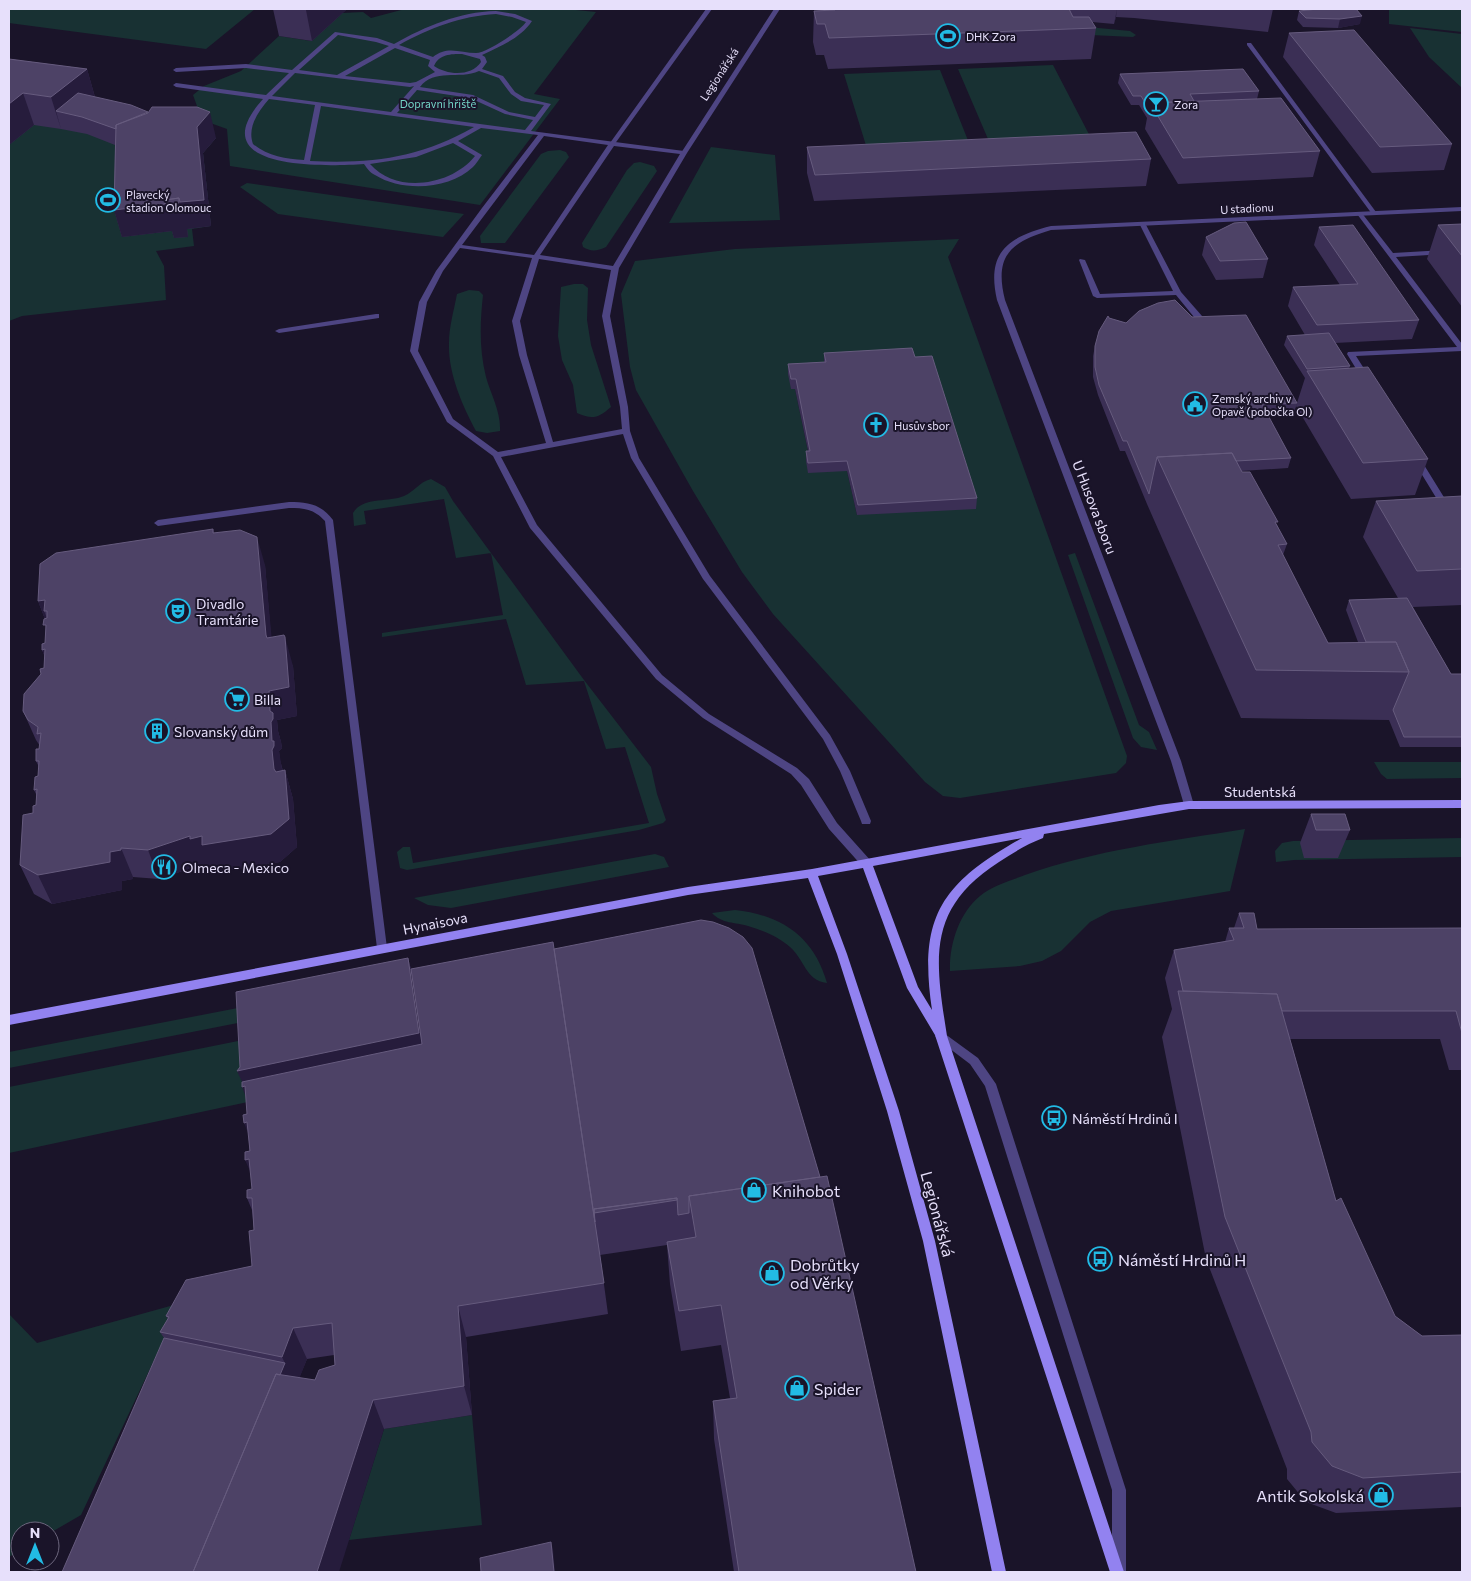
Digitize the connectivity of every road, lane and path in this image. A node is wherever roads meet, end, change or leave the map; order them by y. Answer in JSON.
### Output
{"nodes":[{"id":1,"x":709,"y":9,"type":"edge"},
{"id":2,"x":777,"y":9,"type":"edge"},
{"id":3,"x":345,"y":26,"type":"dead end"},
{"id":4,"x":337,"y":33,"type":"junction"},
{"id":5,"x":1248,"y":44,"type":"dead end"},
{"id":6,"x":396,"y":45,"type":"junction"},
{"id":7,"x":478,"y":55,"type":"junction"},
{"id":8,"x":434,"y":59,"type":"junction"},
{"id":9,"x":478,"y":69,"type":"junction"},
{"id":10,"x":176,"y":70,"type":"dead end"},
{"id":11,"x":295,"y":72,"type":"junction"},
{"id":12,"x":439,"y":72,"type":"junction"},
{"id":13,"x":338,"y":77,"type":"junction"},
{"id":14,"x":176,"y":85,"type":"dead end"},
{"id":15,"x":418,"y":86,"type":"junction"},
{"id":16,"x":268,"y":97,"type":"junction"},
{"id":17,"x":318,"y":104,"type":"junction"},
{"id":18,"x":1286,"y":107,"type":"edge"},
{"id":19,"x":1295,"y":107,"type":"junction"},
{"id":20,"x":393,"y":114,"type":"junction"},
{"id":21,"x":537,"y":119,"type":"junction"},
{"id":22,"x":480,"y":126,"type":"junction"},
{"id":23,"x":526,"y":132,"type":"junction"},
{"id":24,"x":542,"y":134,"type":"junction"},
{"id":25,"x":454,"y":141,"type":"junction"},
{"id":26,"x":612,"y":144,"type":"junction"},
{"id":27,"x":684,"y":153,"type":"junction"},
{"id":28,"x":307,"y":162,"type":"junction"},
{"id":29,"x":366,"y":163,"type":"junction"},
{"id":30,"x":1462,"y":209,"type":"edge"},
{"id":31,"x":1360,"y":213,"type":"junction"},
{"id":32,"x":1374,"y":213,"type":"junction"},
{"id":33,"x":1142,"y":223,"type":"junction"},
{"id":34,"x":1033,"y":233,"type":"joint"},
{"id":35,"x":458,"y":246,"type":"junction"},
{"id":36,"x":1462,"y":251,"type":"edge"},
{"id":37,"x":1391,"y":255,"type":"junction"},
{"id":38,"x":536,"y":257,"type":"junction"},
{"id":39,"x":1082,"y":260,"type":"dead end"},
{"id":40,"x":615,"y":268,"type":"junction"},
{"id":41,"x":1178,"y":293,"type":"junction"},
{"id":42,"x":376,"y":316,"type":"dead end"},
{"id":43,"x":1206,"y":326,"type":"edge"},
{"id":44,"x":279,"y":331,"type":"dead end"},
{"id":45,"x":1462,"y":349,"type":"edge"},
{"id":46,"x":1371,"y":387,"type":"edge"},
{"id":47,"x":626,"y":431,"type":"junction"},
{"id":48,"x":550,"y":445,"type":"junction"},
{"id":49,"x":1412,"y":452,"type":"edge"},
{"id":50,"x":496,"y":455,"type":"junction"},
{"id":51,"x":1452,"y":517,"type":"edge"},
{"id":52,"x":158,"y":523,"type":"dead end"},
{"id":53,"x":1462,"y":804,"type":"edge"},
{"id":54,"x":1189,"y":805,"type":"junction"},
{"id":55,"x":866,"y":821,"type":"dead end"},
{"id":56,"x":1060,"y":827,"type":"junction"},
{"id":57,"x":868,"y":864,"type":"junction"},
{"id":58,"x":812,"y":873,"type":"junction"},
{"id":59,"x":382,"y":948,"type":"junction"},
{"id":60,"x":9,"y":1020,"type":"edge"},
{"id":61,"x":941,"y":1036,"type":"junction"},
{"id":62,"x":999,"y":1572,"type":"edge"},
{"id":63,"x":1118,"y":1572,"type":"edge"}],
"edges":[{"from":1,"to":26,"type":"street"},
{"from":2,"to":27,"type":"street","name":"Legionářská"},
{"from":3,"to":4,"type":"street"},
{"from":4,"to":6,"type":"street"},
{"from":4,"to":11,"type":"street"},
{"from":5,"to":19,"type":"street"},
{"from":6,"to":7,"type":"street"},
{"from":6,"to":8,"type":"street"},
{"from":6,"to":13,"type":"street"},
{"from":7,"to":8,"type":"street"},
{"from":7,"to":9,"type":"street"},
{"from":8,"to":12,"type":"street"},
{"from":9,"to":12,"type":"street"},
{"from":9,"to":21,"type":"street"},
{"from":10,"to":11,"type":"street"},
{"from":11,"to":13,"type":"street"},
{"from":11,"to":16,"type":"street"},
{"from":12,"to":15,"type":"street"},
{"from":13,"to":15,"type":"street"},
{"from":14,"to":16,"type":"street"},
{"from":15,"to":20,"type":"street"},
{"from":15,"to":21,"type":"street"},
{"from":16,"to":17,"type":"street"},
{"from":16,"to":28,"type":"street"},
{"from":17,"to":20,"type":"street"},
{"from":17,"to":28,"type":"street"},
{"from":18,"to":19,"type":"street"},
{"from":19,"to":32,"type":"street"},
{"from":20,"to":22,"type":"street"},
{"from":21,"to":23,"type":"street"},
{"from":22,"to":23,"type":"street"},
{"from":22,"to":25,"type":"street"},
{"from":23,"to":24,"type":"street"},
{"from":24,"to":26,"type":"street"},
{"from":24,"to":35,"type":"street"},
{"from":25,"to":29,"type":"street"},
{"from":25,"to":29,"type":"street"},
{"from":26,"to":27,"type":"street"},
{"from":26,"to":38,"type":"street"},
{"from":27,"to":40,"type":"street","name":"Legionářská"},
{"from":28,"to":29,"type":"street"},
{"from":30,"to":32,"type":"street","name":"U stadionu"},
{"from":31,"to":32,"type":"street","name":"U stadionu"},
{"from":31,"to":33,"type":"street","name":"U stadionu"},
{"from":31,"to":37,"type":"street"},
{"from":33,"to":34,"type":"street","name":"U stadionu"},
{"from":33,"to":41,"type":"street"},
{"from":34,"to":54,"type":"street","name":"U Husova sboru"},
{"from":35,"to":38,"type":"street"},
{"from":35,"to":50,"type":"street"},
{"from":36,"to":37,"type":"street"},
{"from":37,"to":45,"type":"street"},
{"from":38,"to":40,"type":"street"},
{"from":38,"to":48,"type":"street"},
{"from":39,"to":41,"type":"street"},
{"from":40,"to":47,"type":"street"},
{"from":41,"to":43,"type":"street"},
{"from":42,"to":44,"type":"street"},
{"from":45,"to":46,"type":"street"},
{"from":47,"to":48,"type":"street"},
{"from":47,"to":55,"type":"street"},
{"from":48,"to":50,"type":"street"},
{"from":49,"to":51,"type":"street"},
{"from":50,"to":57,"type":"street"},
{"from":52,"to":59,"type":"street"},
{"from":53,"to":54,"type":"street","name":"Studentská"},
{"from":54,"to":56,"type":"street","name":"Studentská"},
{"from":56,"to":57,"type":"street","name":"Studentská"},
{"from":56,"to":61,"type":"street","name":"Studentská"},
{"from":57,"to":58,"type":"street","name":"Hynaisova"},
{"from":57,"to":61,"type":"street"},
{"from":58,"to":59,"type":"street","name":"Hynaisova"},
{"from":58,"to":62,"type":"street","name":"Legionářská"},
{"from":59,"to":60,"type":"street","name":"Hynaisova"},
{"from":61,"to":63,"type":"street"},
{"from":61,"to":63,"type":"street"}]}
